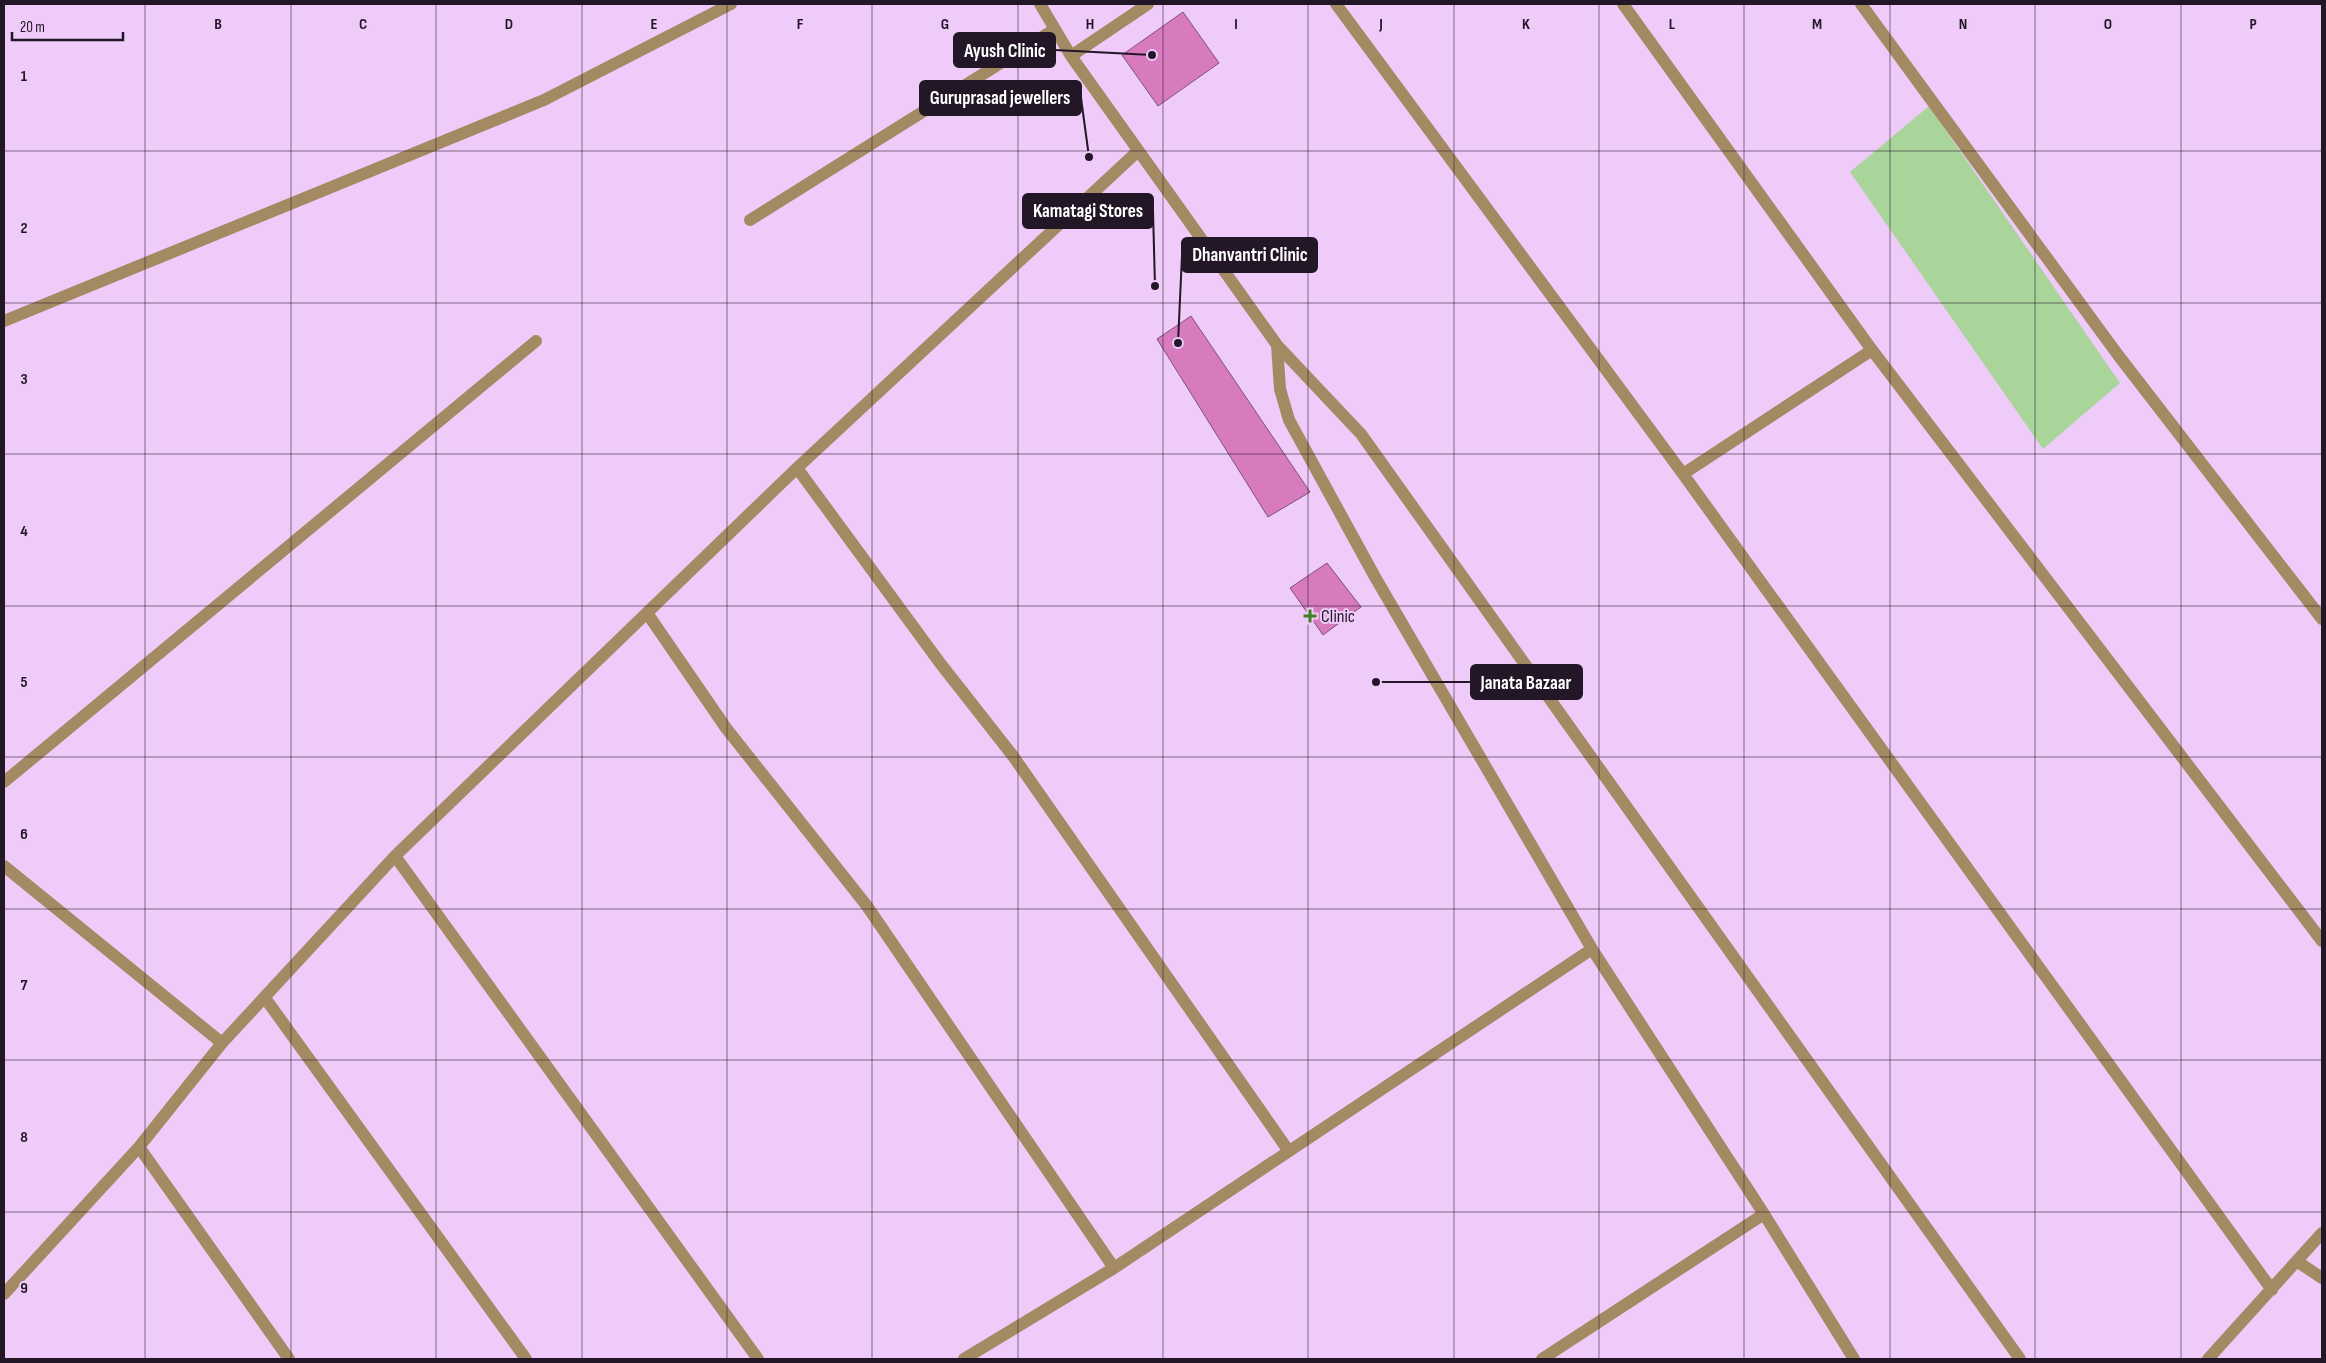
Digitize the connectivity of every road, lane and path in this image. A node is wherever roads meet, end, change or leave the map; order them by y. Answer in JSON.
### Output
{"nodes":[{"id":1,"x":731,"y":4,"type":"edge"},
{"id":2,"x":1040,"y":4,"type":"edge"},
{"id":3,"x":1148,"y":4,"type":"edge"},
{"id":4,"x":1336,"y":4,"type":"edge"},
{"id":5,"x":1622,"y":4,"type":"edge"},
{"id":6,"x":1861,"y":4,"type":"edge"},
{"id":7,"x":1055,"y":29,"type":"junction"},
{"id":8,"x":1071,"y":56,"type":"junction"},
{"id":9,"x":1138,"y":150,"type":"junction"},
{"id":10,"x":750,"y":220,"type":"dead end"},
{"id":11,"x":4,"y":321,"type":"edge"},
{"id":12,"x":536,"y":341,"type":"dead end"},
{"id":13,"x":1277,"y":345,"type":"junction"},
{"id":14,"x":1872,"y":350,"type":"junction"},
{"id":15,"x":797,"y":468,"type":"junction"},
{"id":16,"x":1682,"y":474,"type":"junction"},
{"id":17,"x":647,"y":614,"type":"junction"},
{"id":18,"x":2322,"y":619,"type":"edge"},
{"id":19,"x":4,"y":782,"type":"edge"},
{"id":20,"x":395,"y":856,"type":"junction"},
{"id":21,"x":4,"y":866,"type":"edge"},
{"id":22,"x":2322,"y":941,"type":"edge"},
{"id":23,"x":1592,"y":949,"type":"junction"},
{"id":24,"x":265,"y":998,"type":"junction"},
{"id":25,"x":222,"y":1044,"type":"junction"},
{"id":26,"x":138,"y":1147,"type":"junction"},
{"id":27,"x":1288,"y":1150,"type":"junction"},
{"id":28,"x":1764,"y":1214,"type":"junction"},
{"id":29,"x":2322,"y":1233,"type":"edge"},
{"id":30,"x":2298,"y":1262,"type":"junction"},
{"id":31,"x":1114,"y":1268,"type":"junction"},
{"id":32,"x":2322,"y":1278,"type":"edge"},
{"id":33,"x":2272,"y":1290,"type":"junction"},
{"id":34,"x":4,"y":1294,"type":"edge"},
{"id":35,"x":289,"y":1359,"type":"edge"},
{"id":36,"x":526,"y":1359,"type":"edge"},
{"id":37,"x":758,"y":1359,"type":"edge"},
{"id":38,"x":964,"y":1359,"type":"edge"},
{"id":39,"x":1542,"y":1359,"type":"edge"},
{"id":40,"x":1854,"y":1359,"type":"edge"},
{"id":41,"x":2020,"y":1359,"type":"edge"},
{"id":42,"x":2208,"y":1359,"type":"edge"}],
"edges":[{"from":1,"to":11,"type":"street"},
{"from":2,"to":7,"type":"street"},
{"from":3,"to":8,"type":"street"},
{"from":4,"to":16,"type":"street"},
{"from":5,"to":14,"type":"street"},
{"from":6,"to":18,"type":"street"},
{"from":7,"to":8,"type":"street"},
{"from":7,"to":10,"type":"street"},
{"from":8,"to":9,"type":"street"},
{"from":9,"to":13,"type":"street"},
{"from":9,"to":15,"type":"street"},
{"from":12,"to":19,"type":"street"},
{"from":13,"to":23,"type":"street"},
{"from":13,"to":41,"type":"street"},
{"from":14,"to":16,"type":"street"},
{"from":14,"to":22,"type":"street"},
{"from":15,"to":17,"type":"street"},
{"from":15,"to":27,"type":"street"},
{"from":16,"to":33,"type":"street"},
{"from":17,"to":20,"type":"street"},
{"from":17,"to":31,"type":"street"},
{"from":20,"to":24,"type":"street"},
{"from":20,"to":37,"type":"street"},
{"from":21,"to":25,"type":"street"},
{"from":23,"to":27,"type":"street"},
{"from":23,"to":28,"type":"street"},
{"from":24,"to":25,"type":"street"},
{"from":24,"to":36,"type":"street"},
{"from":25,"to":26,"type":"street"},
{"from":26,"to":34,"type":"street"},
{"from":26,"to":35,"type":"street"},
{"from":27,"to":31,"type":"street"},
{"from":28,"to":39,"type":"street"},
{"from":28,"to":40,"type":"street"},
{"from":29,"to":30,"type":"street"},
{"from":30,"to":32,"type":"street"},
{"from":30,"to":33,"type":"street"},
{"from":31,"to":38,"type":"street"},
{"from":33,"to":42,"type":"street"}]}
